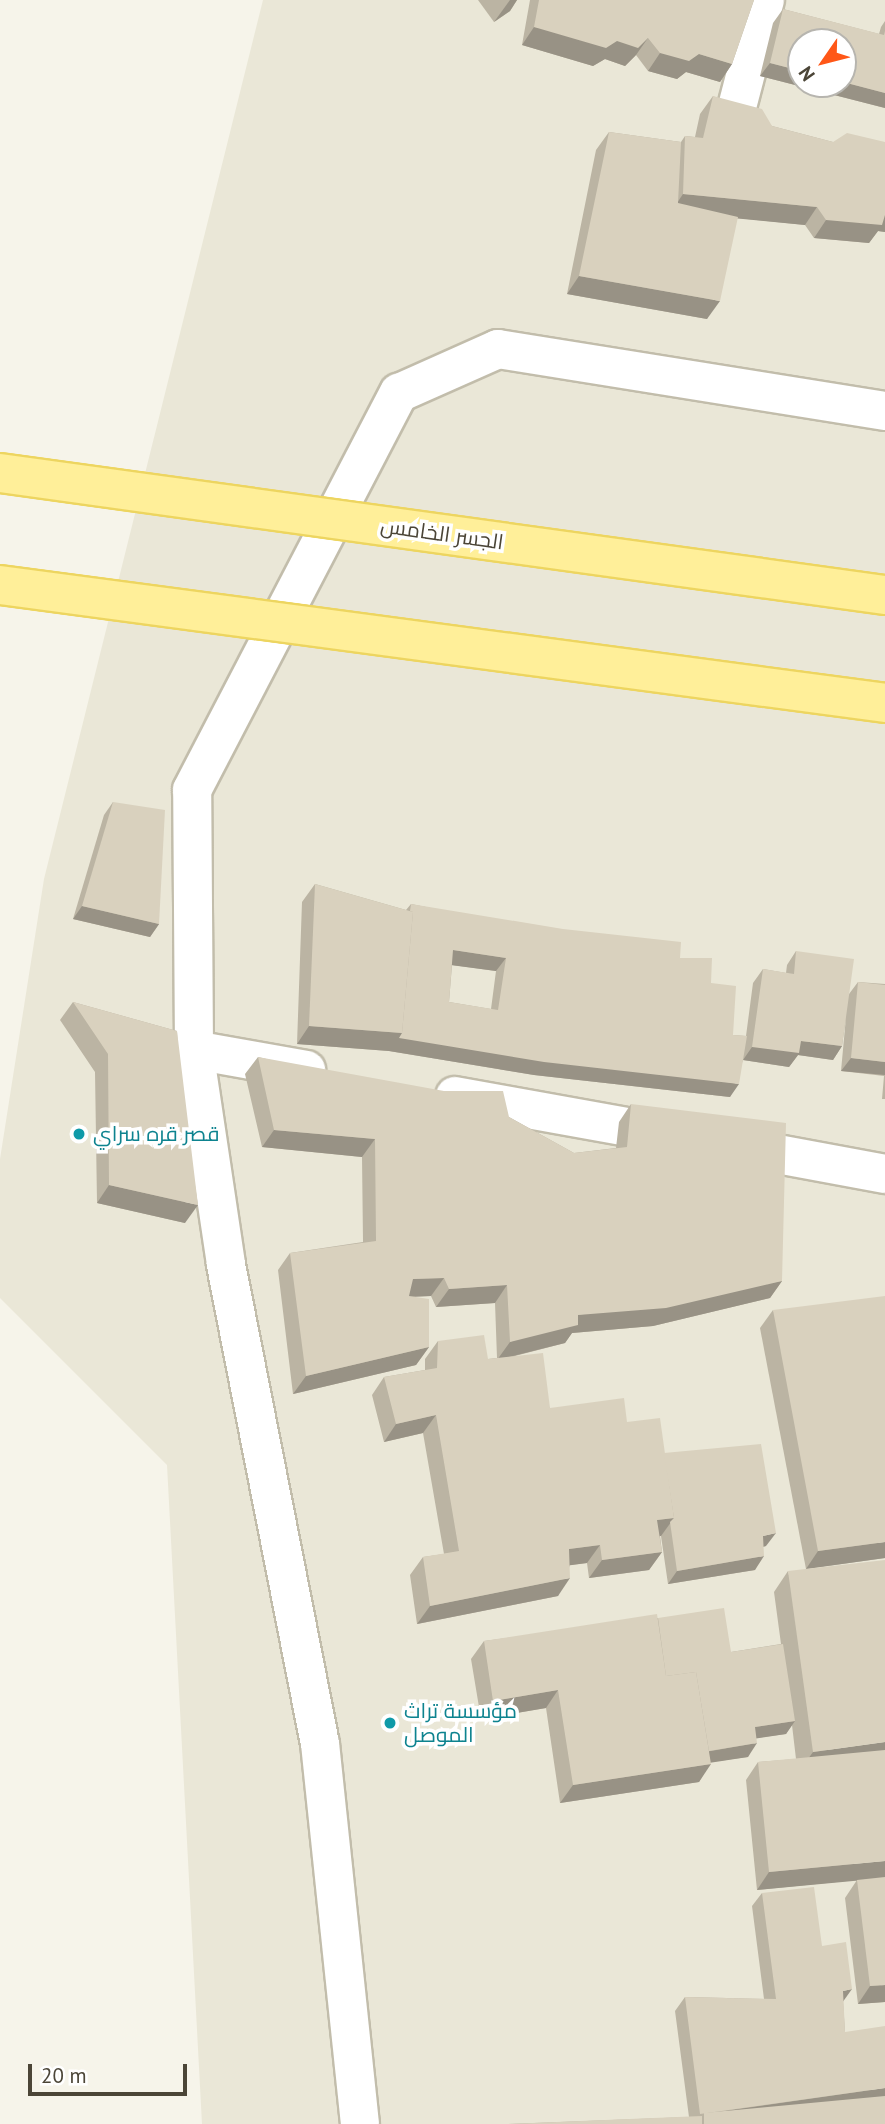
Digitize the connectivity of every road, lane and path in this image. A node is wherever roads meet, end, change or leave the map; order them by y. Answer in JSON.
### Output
{"nodes":[{"id":1,"x":765,"y":0,"type":"edge"},
{"id":2,"x":736,"y":111,"type":"edge"},
{"id":3,"x":885,"y":411,"type":"edge"},
{"id":4,"x":0,"y":473,"type":"edge"},
{"id":5,"x":0,"y":585,"type":"edge"},
{"id":6,"x":885,"y":595,"type":"edge"},
{"id":7,"x":885,"y":703,"type":"edge"},
{"id":8,"x":194,"y":1050,"type":"junction"},
{"id":9,"x":343,"y":1076,"type":"edge"},
{"id":10,"x":425,"y":1091,"type":"edge"},
{"id":11,"x":885,"y":1174,"type":"edge"},
{"id":12,"x":360,"y":2124,"type":"edge"}],
"edges":[{"from":1,"to":2,"type":"street"},
{"from":3,"to":8,"type":"street"},
{"from":4,"to":6,"type":"main road","name":"الجسر الخامس","bridge":true},
{"from":5,"to":7,"type":"main road","bridge":true},
{"from":8,"to":9,"type":"street"},
{"from":8,"to":12,"type":"street"},
{"from":10,"to":11,"type":"street"}]}
